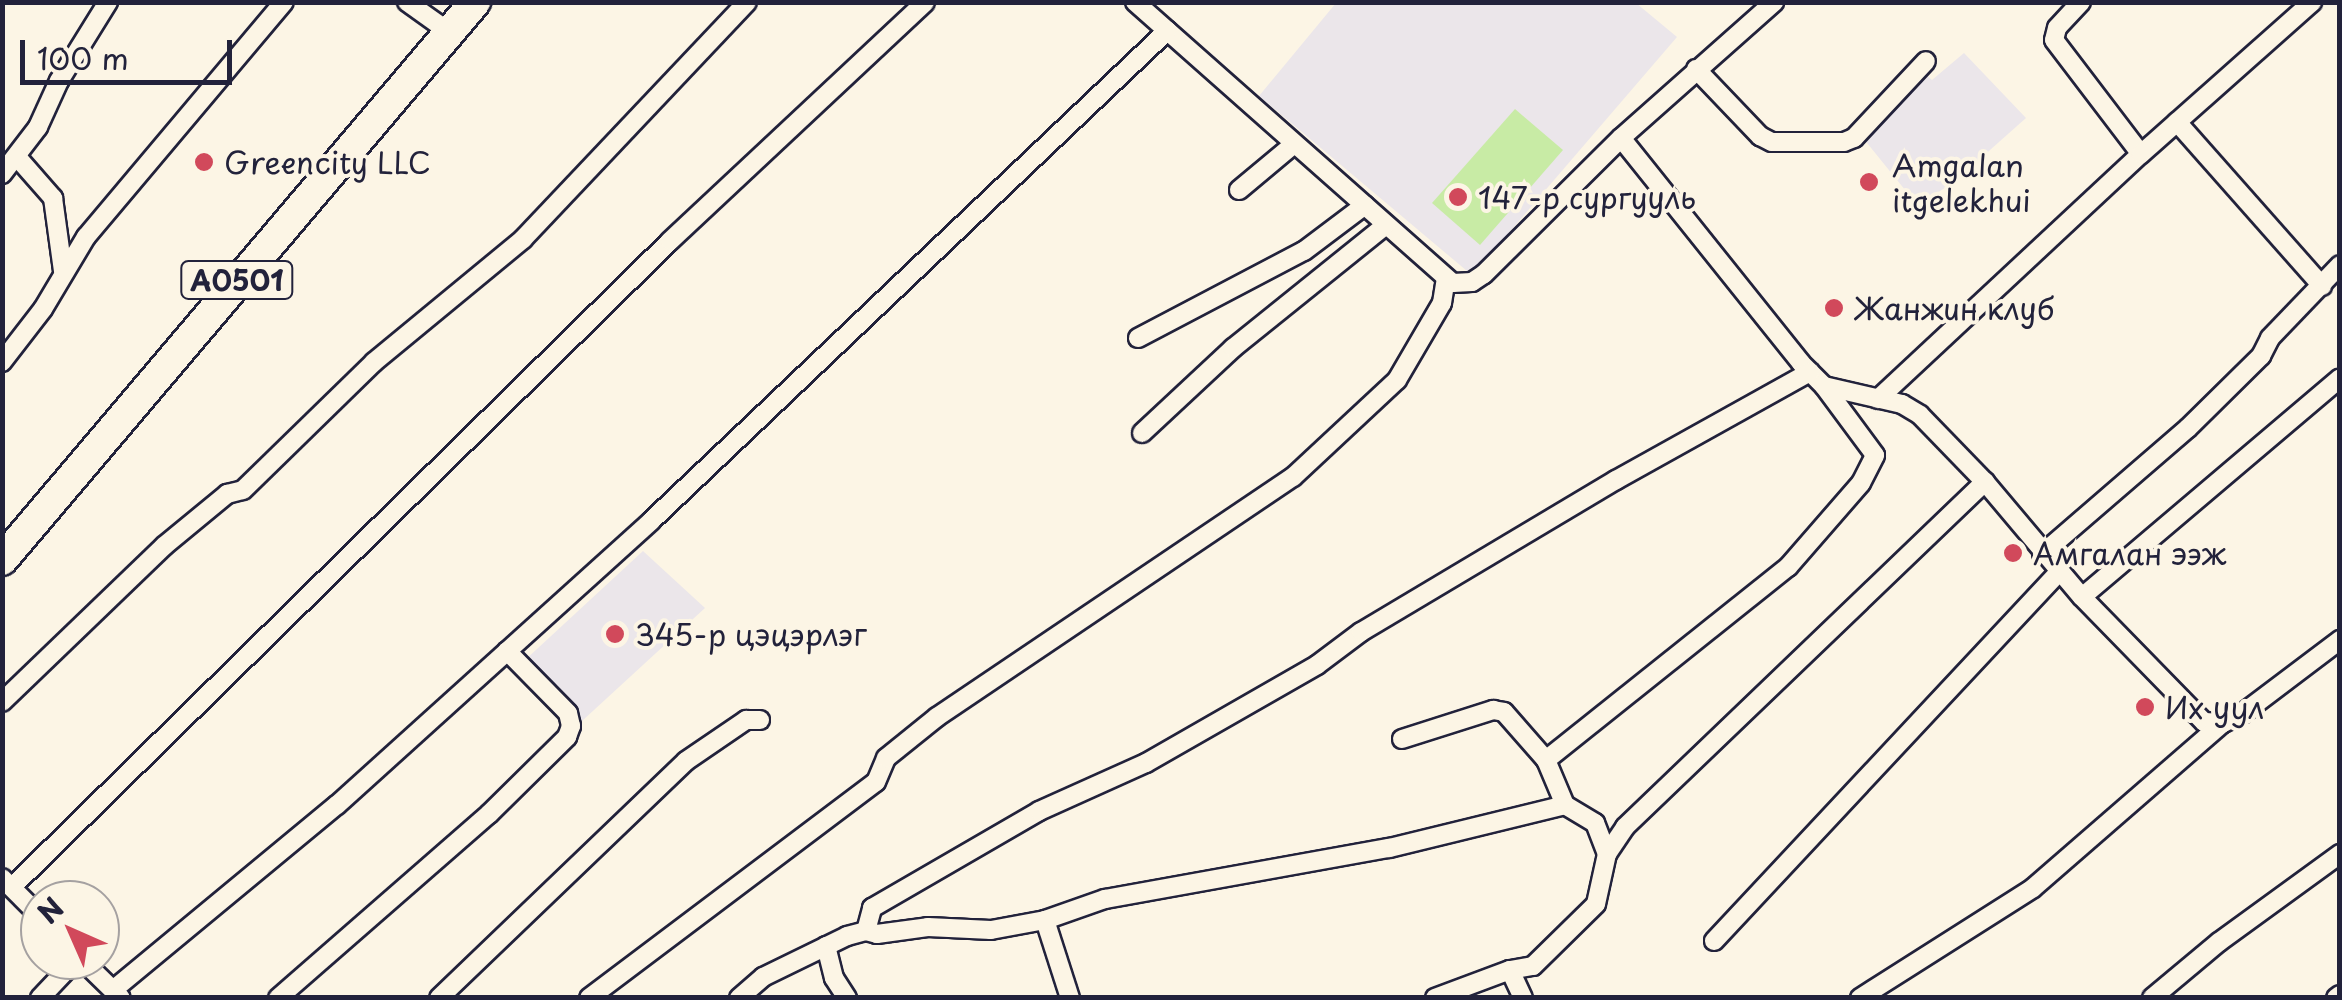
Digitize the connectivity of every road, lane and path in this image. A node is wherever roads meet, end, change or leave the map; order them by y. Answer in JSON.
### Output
{"nodes":[{"id":1,"x":108,"y":2,"type":"edge"},
{"id":2,"x":284,"y":2,"type":"edge"},
{"id":3,"x":407,"y":2,"type":"edge"},
{"id":4,"x":474,"y":2,"type":"edge"},
{"id":5,"x":747,"y":2,"type":"edge"},
{"id":6,"x":925,"y":2,"type":"edge"},
{"id":7,"x":1135,"y":2,"type":"edge"},
{"id":8,"x":1774,"y":2,"type":"edge"},
{"id":9,"x":2081,"y":2,"type":"edge"},
{"id":10,"x":2312,"y":2,"type":"edge"},
{"id":11,"x":1167,"y":31,"type":"junction"},
{"id":12,"x":448,"y":32,"type":"junction"},
{"id":13,"x":1926,"y":61,"type":"dead end"},
{"id":14,"x":1696,"y":69,"type":"junction"},
{"id":15,"x":2177,"y":122,"type":"junction"},
{"id":16,"x":1621,"y":138,"type":"junction"},
{"id":17,"x":1294,"y":144,"type":"junction"},
{"id":18,"x":2141,"y":154,"type":"junction"},
{"id":19,"x":16,"y":157,"type":"junction"},
{"id":20,"x":2,"y":174,"type":"edge"},
{"id":21,"x":1239,"y":190,"type":"dead end"},
{"id":22,"x":1365,"y":205,"type":"junction"},
{"id":23,"x":1386,"y":225,"type":"junction"},
{"id":24,"x":2340,"y":265,"type":"edge"},
{"id":25,"x":63,"y":271,"type":"junction"},
{"id":26,"x":1446,"y":279,"type":"junction"},
{"id":27,"x":2322,"y":286,"type":"junction"},
{"id":28,"x":1138,"y":338,"type":"dead end"},
{"id":29,"x":2,"y":362,"type":"edge"},
{"id":30,"x":1810,"y":372,"type":"junction"},
{"id":31,"x":2340,"y":378,"type":"edge"},
{"id":32,"x":1824,"y":386,"type":"junction"},
{"id":33,"x":1878,"y":399,"type":"junction"},
{"id":34,"x":1142,"y":433,"type":"dead end"},
{"id":35,"x":1985,"y":482,"type":"junction"},
{"id":36,"x":2042,"y":554,"type":"junction"},
{"id":37,"x":2,"y":560,"type":"edge"},
{"id":38,"x":2059,"y":572,"type":"junction"},
{"id":39,"x":2082,"y":598,"type":"junction"},
{"id":40,"x":2340,"y":640,"type":"edge"},
{"id":41,"x":507,"y":651,"type":"junction"},
{"id":42,"x":2,"y":702,"type":"edge"},
{"id":43,"x":760,"y":720,"type":"dead end"},
{"id":44,"x":2223,"y":722,"type":"junction"},
{"id":45,"x":1402,"y":739,"type":"dead end"},
{"id":46,"x":1546,"y":760,"type":"junction"},
{"id":47,"x":1565,"y":805,"type":"junction"},
{"id":48,"x":1607,"y":854,"type":"junction"},
{"id":49,"x":2340,"y":854,"type":"edge"},
{"id":50,"x":7,"y":882,"type":"edge"},
{"id":51,"x":1044,"y":920,"type":"junction"},
{"id":52,"x":866,"y":932,"type":"junction"},
{"id":53,"x":1714,"y":941,"type":"dead end"},
{"id":54,"x":826,"y":946,"type":"junction"},
{"id":55,"x":1510,"y":970,"type":"junction"},
{"id":56,"x":58,"y":980,"type":"edge"},
{"id":57,"x":117,"y":994,"type":"edge"},
{"id":58,"x":40,"y":998,"type":"edge"},
{"id":59,"x":278,"y":998,"type":"edge"},
{"id":60,"x":438,"y":998,"type":"edge"},
{"id":61,"x":589,"y":998,"type":"edge"},
{"id":62,"x":739,"y":998,"type":"edge"},
{"id":63,"x":847,"y":998,"type":"edge"},
{"id":64,"x":1070,"y":998,"type":"edge"},
{"id":65,"x":1435,"y":998,"type":"edge"},
{"id":66,"x":1523,"y":998,"type":"edge"},
{"id":67,"x":1860,"y":998,"type":"edge"},
{"id":68,"x":2152,"y":998,"type":"edge"}],
"edges":[{"from":1,"to":19,"type":"street"},
{"from":2,"to":25,"type":"street"},
{"from":3,"to":12,"type":"street"},
{"from":4,"to":12,"type":"highway","number":"A0501"},
{"from":5,"to":42,"type":"street"},
{"from":6,"to":50,"type":"street"},
{"from":7,"to":11,"type":"street"},
{"from":8,"to":14,"type":"street"},
{"from":9,"to":18,"type":"street"},
{"from":10,"to":15,"type":"street"},
{"from":11,"to":17,"type":"street"},
{"from":11,"to":41,"type":"street"},
{"from":12,"to":37,"type":"highway","number":"A0501"},
{"from":13,"to":14,"type":"street"},
{"from":14,"to":16,"type":"street"},
{"from":15,"to":18,"type":"street"},
{"from":15,"to":27,"type":"street"},
{"from":16,"to":26,"type":"street"},
{"from":16,"to":30,"type":"street"},
{"from":17,"to":21,"type":"street"},
{"from":17,"to":22,"type":"street"},
{"from":18,"to":33,"type":"street"},
{"from":19,"to":20,"type":"street"},
{"from":19,"to":25,"type":"street"},
{"from":22,"to":23,"type":"street"},
{"from":22,"to":28,"type":"street"},
{"from":23,"to":26,"type":"street"},
{"from":23,"to":34,"type":"street"},
{"from":24,"to":27,"type":"street"},
{"from":25,"to":29,"type":"street"},
{"from":26,"to":61,"type":"street"},
{"from":27,"to":36,"type":"street"},
{"from":30,"to":32,"type":"street"},
{"from":30,"to":52,"type":"street"},
{"from":31,"to":39,"type":"street"},
{"from":32,"to":33,"type":"street"},
{"from":32,"to":46,"type":"street"},
{"from":33,"to":35,"type":"street"},
{"from":35,"to":36,"type":"street"},
{"from":35,"to":48,"type":"street"},
{"from":36,"to":38,"type":"street"},
{"from":38,"to":39,"type":"street"},
{"from":38,"to":53,"type":"street"},
{"from":39,"to":44,"type":"street"},
{"from":40,"to":44,"type":"street"},
{"from":41,"to":57,"type":"street"},
{"from":41,"to":59,"type":"street"},
{"from":43,"to":60,"type":"street"},
{"from":44,"to":67,"type":"street"},
{"from":45,"to":46,"type":"street"},
{"from":46,"to":47,"type":"street"},
{"from":47,"to":48,"type":"street"},
{"from":47,"to":51,"type":"street"},
{"from":48,"to":55,"type":"street"},
{"from":49,"to":68,"type":"street"},
{"from":51,"to":52,"type":"street"},
{"from":51,"to":64,"type":"street"},
{"from":52,"to":54,"type":"street"},
{"from":54,"to":62,"type":"street"},
{"from":54,"to":63,"type":"street"},
{"from":55,"to":65,"type":"street"},
{"from":55,"to":66,"type":"street"},
{"from":56,"to":58,"type":"street"}]}
